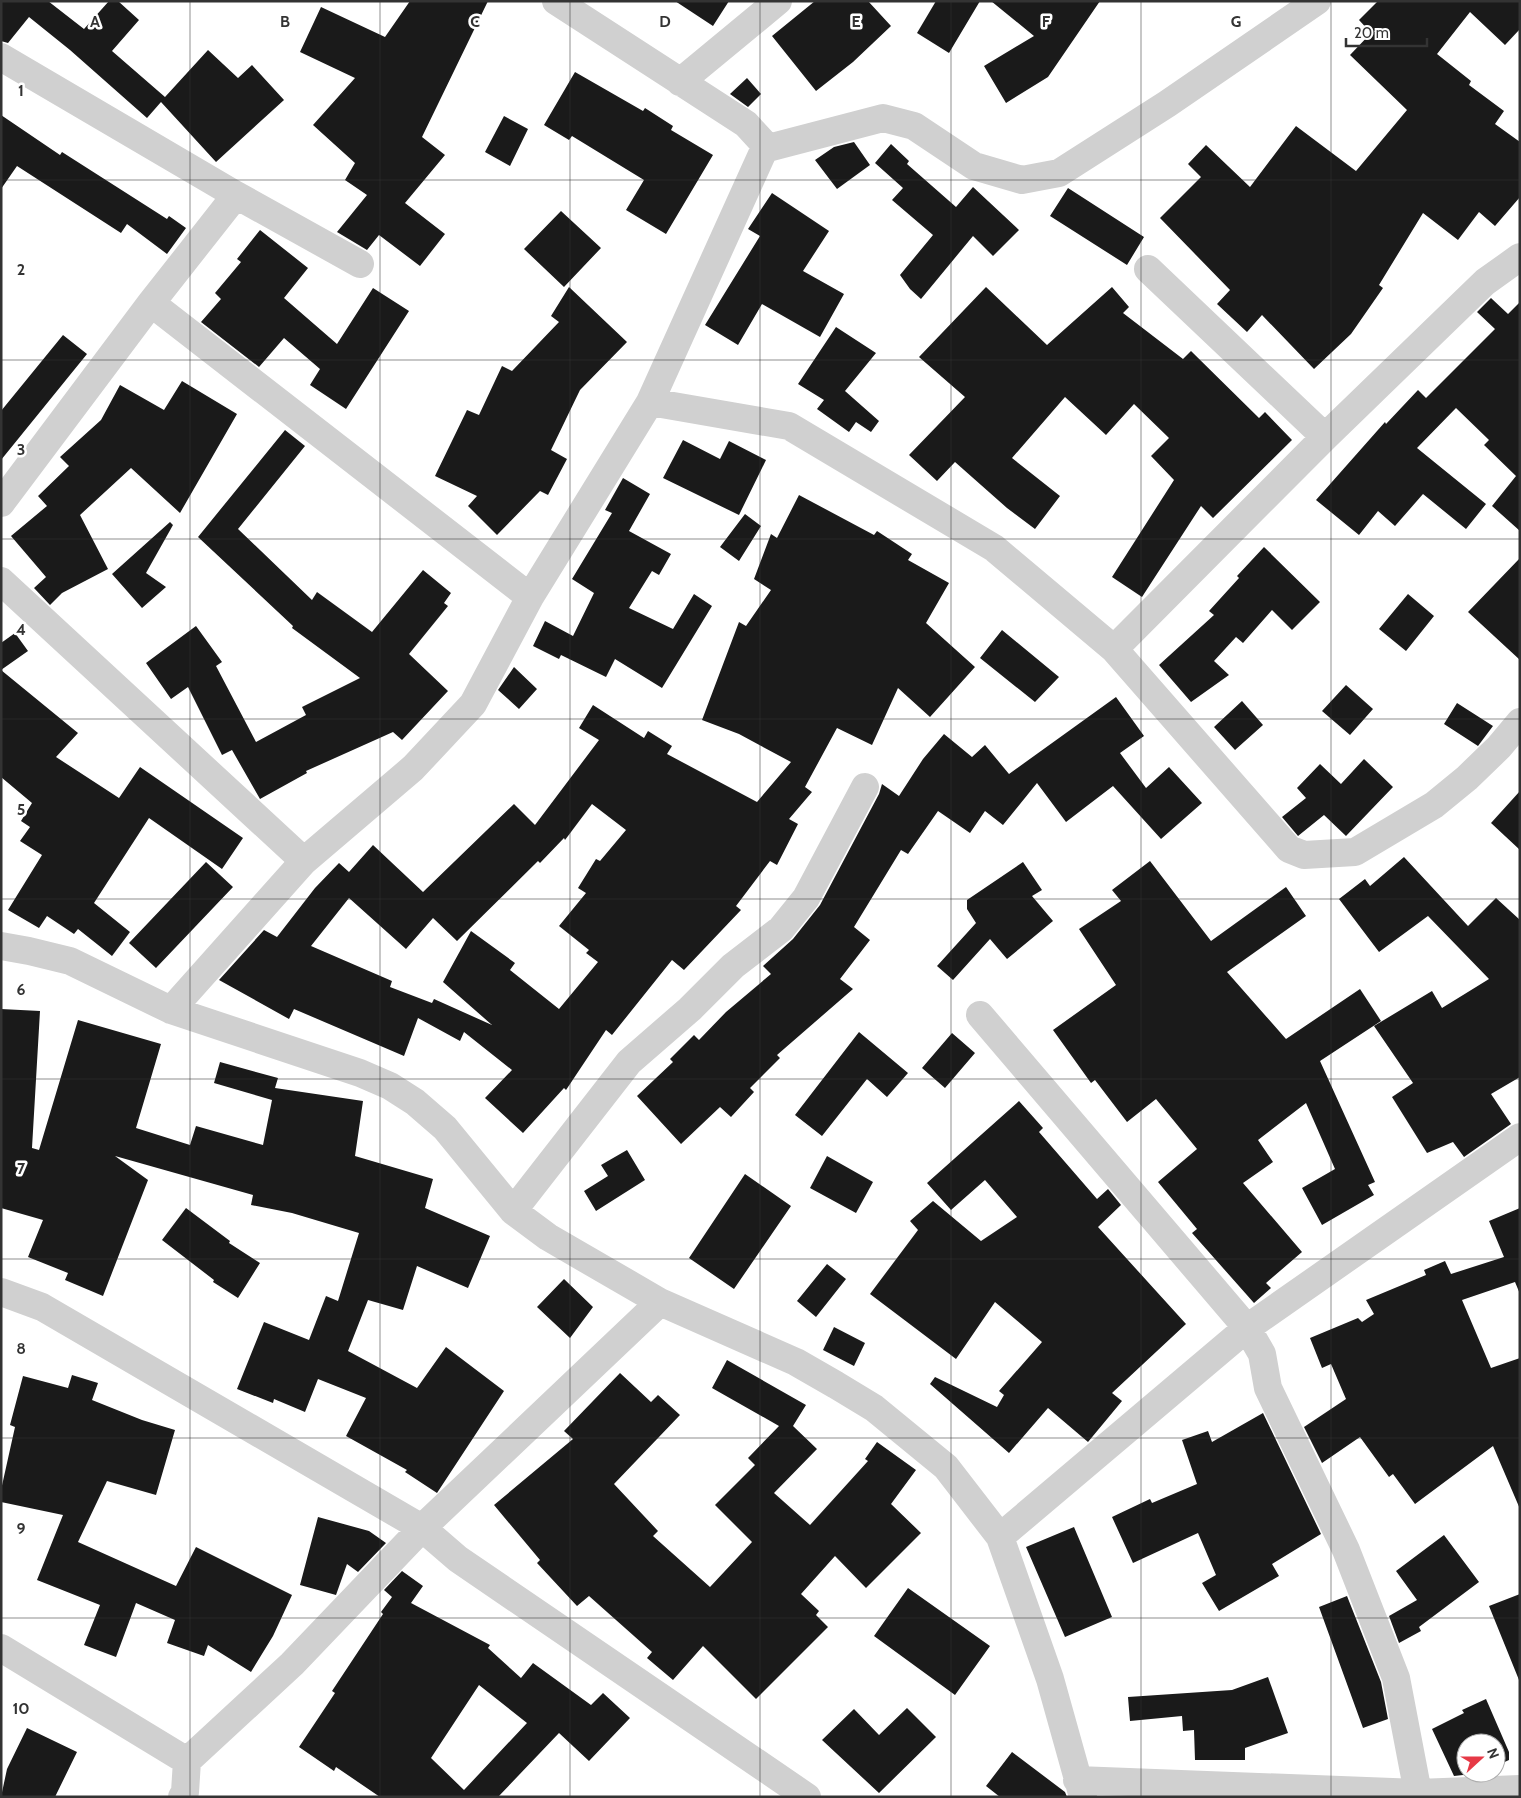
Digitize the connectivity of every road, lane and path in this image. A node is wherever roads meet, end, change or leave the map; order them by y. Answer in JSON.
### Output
{"nodes":[{"id":1,"x":556,"y":1,"type":"edge"},
{"id":2,"x":778,"y":1,"type":"edge"},
{"id":3,"x":1317,"y":1,"type":"edge"},
{"id":4,"x":1,"y":57,"type":"edge"},
{"id":5,"x":680,"y":82,"type":"junction"},
{"id":6,"x":768,"y":148,"type":"junction"},
{"id":7,"x":236,"y":195,"type":"junction"},
{"id":8,"x":1520,"y":257,"type":"edge"},
{"id":9,"x":360,"y":264,"type":"dead end"},
{"id":10,"x":1148,"y":269,"type":"dead end"},
{"id":11,"x":151,"y":303,"type":"junction"},
{"id":12,"x":650,"y":402,"type":"junction"},
{"id":13,"x":1325,"y":437,"type":"junction"},
{"id":14,"x":1,"y":503,"type":"edge"},
{"id":15,"x":1,"y":581,"type":"edge"},
{"id":16,"x":530,"y":597,"type":"junction"},
{"id":17,"x":1114,"y":649,"type":"junction"},
{"id":18,"x":1520,"y":722,"type":"edge"},
{"id":19,"x":865,"y":787,"type":"dead end"},
{"id":20,"x":304,"y":861,"type":"junction"},
{"id":21,"x":1,"y":946,"type":"edge"},
{"id":22,"x":171,"y":1010,"type":"junction"},
{"id":23,"x":980,"y":1015,"type":"dead end"},
{"id":24,"x":1520,"y":1137,"type":"edge"},
{"id":25,"x":513,"y":1211,"type":"junction"},
{"id":26,"x":1,"y":1292,"type":"edge"},
{"id":27,"x":660,"y":1302,"type":"junction"},
{"id":28,"x":1248,"y":1328,"type":"junction"},
{"id":29,"x":422,"y":1528,"type":"junction"},
{"id":30,"x":1000,"y":1537,"type":"junction"},
{"id":31,"x":1,"y":1648,"type":"edge"},
{"id":32,"x":187,"y":1761,"type":"junction"},
{"id":33,"x":1080,"y":1789,"type":"edge"},
{"id":34,"x":1520,"y":1789,"type":"edge"},
{"id":35,"x":1418,"y":1793,"type":"junction"},
{"id":36,"x":187,"y":1795,"type":"edge"},
{"id":37,"x":807,"y":1797,"type":"edge"}],
"edges":[{"from":1,"to":5,"type":"street"},
{"from":2,"to":5,"type":"street"},
{"from":3,"to":6,"type":"street"},
{"from":4,"to":7,"type":"street"},
{"from":5,"to":6,"type":"street"},
{"from":6,"to":12,"type":"street"},
{"from":7,"to":9,"type":"street"},
{"from":7,"to":11,"type":"street"},
{"from":8,"to":13,"type":"street"},
{"from":10,"to":13,"type":"street"},
{"from":11,"to":14,"type":"street"},
{"from":11,"to":16,"type":"street"},
{"from":12,"to":16,"type":"street"},
{"from":12,"to":17,"type":"street"},
{"from":13,"to":17,"type":"street"},
{"from":15,"to":20,"type":"street"},
{"from":16,"to":20,"type":"street"},
{"from":17,"to":18,"type":"street"},
{"from":19,"to":25,"type":"street"},
{"from":20,"to":22,"type":"street"},
{"from":21,"to":22,"type":"street"},
{"from":22,"to":25,"type":"street"},
{"from":23,"to":28,"type":"street"},
{"from":24,"to":28,"type":"street"},
{"from":25,"to":27,"type":"street"},
{"from":26,"to":29,"type":"street"},
{"from":27,"to":29,"type":"street"},
{"from":27,"to":30,"type":"street"},
{"from":28,"to":30,"type":"street"},
{"from":28,"to":35,"type":"street"},
{"from":29,"to":32,"type":"street"},
{"from":29,"to":37,"type":"street"},
{"from":30,"to":33,"type":"street"},
{"from":31,"to":32,"type":"street"},
{"from":32,"to":36,"type":"street"},
{"from":33,"to":35,"type":"street"},
{"from":34,"to":35,"type":"street"}]}
